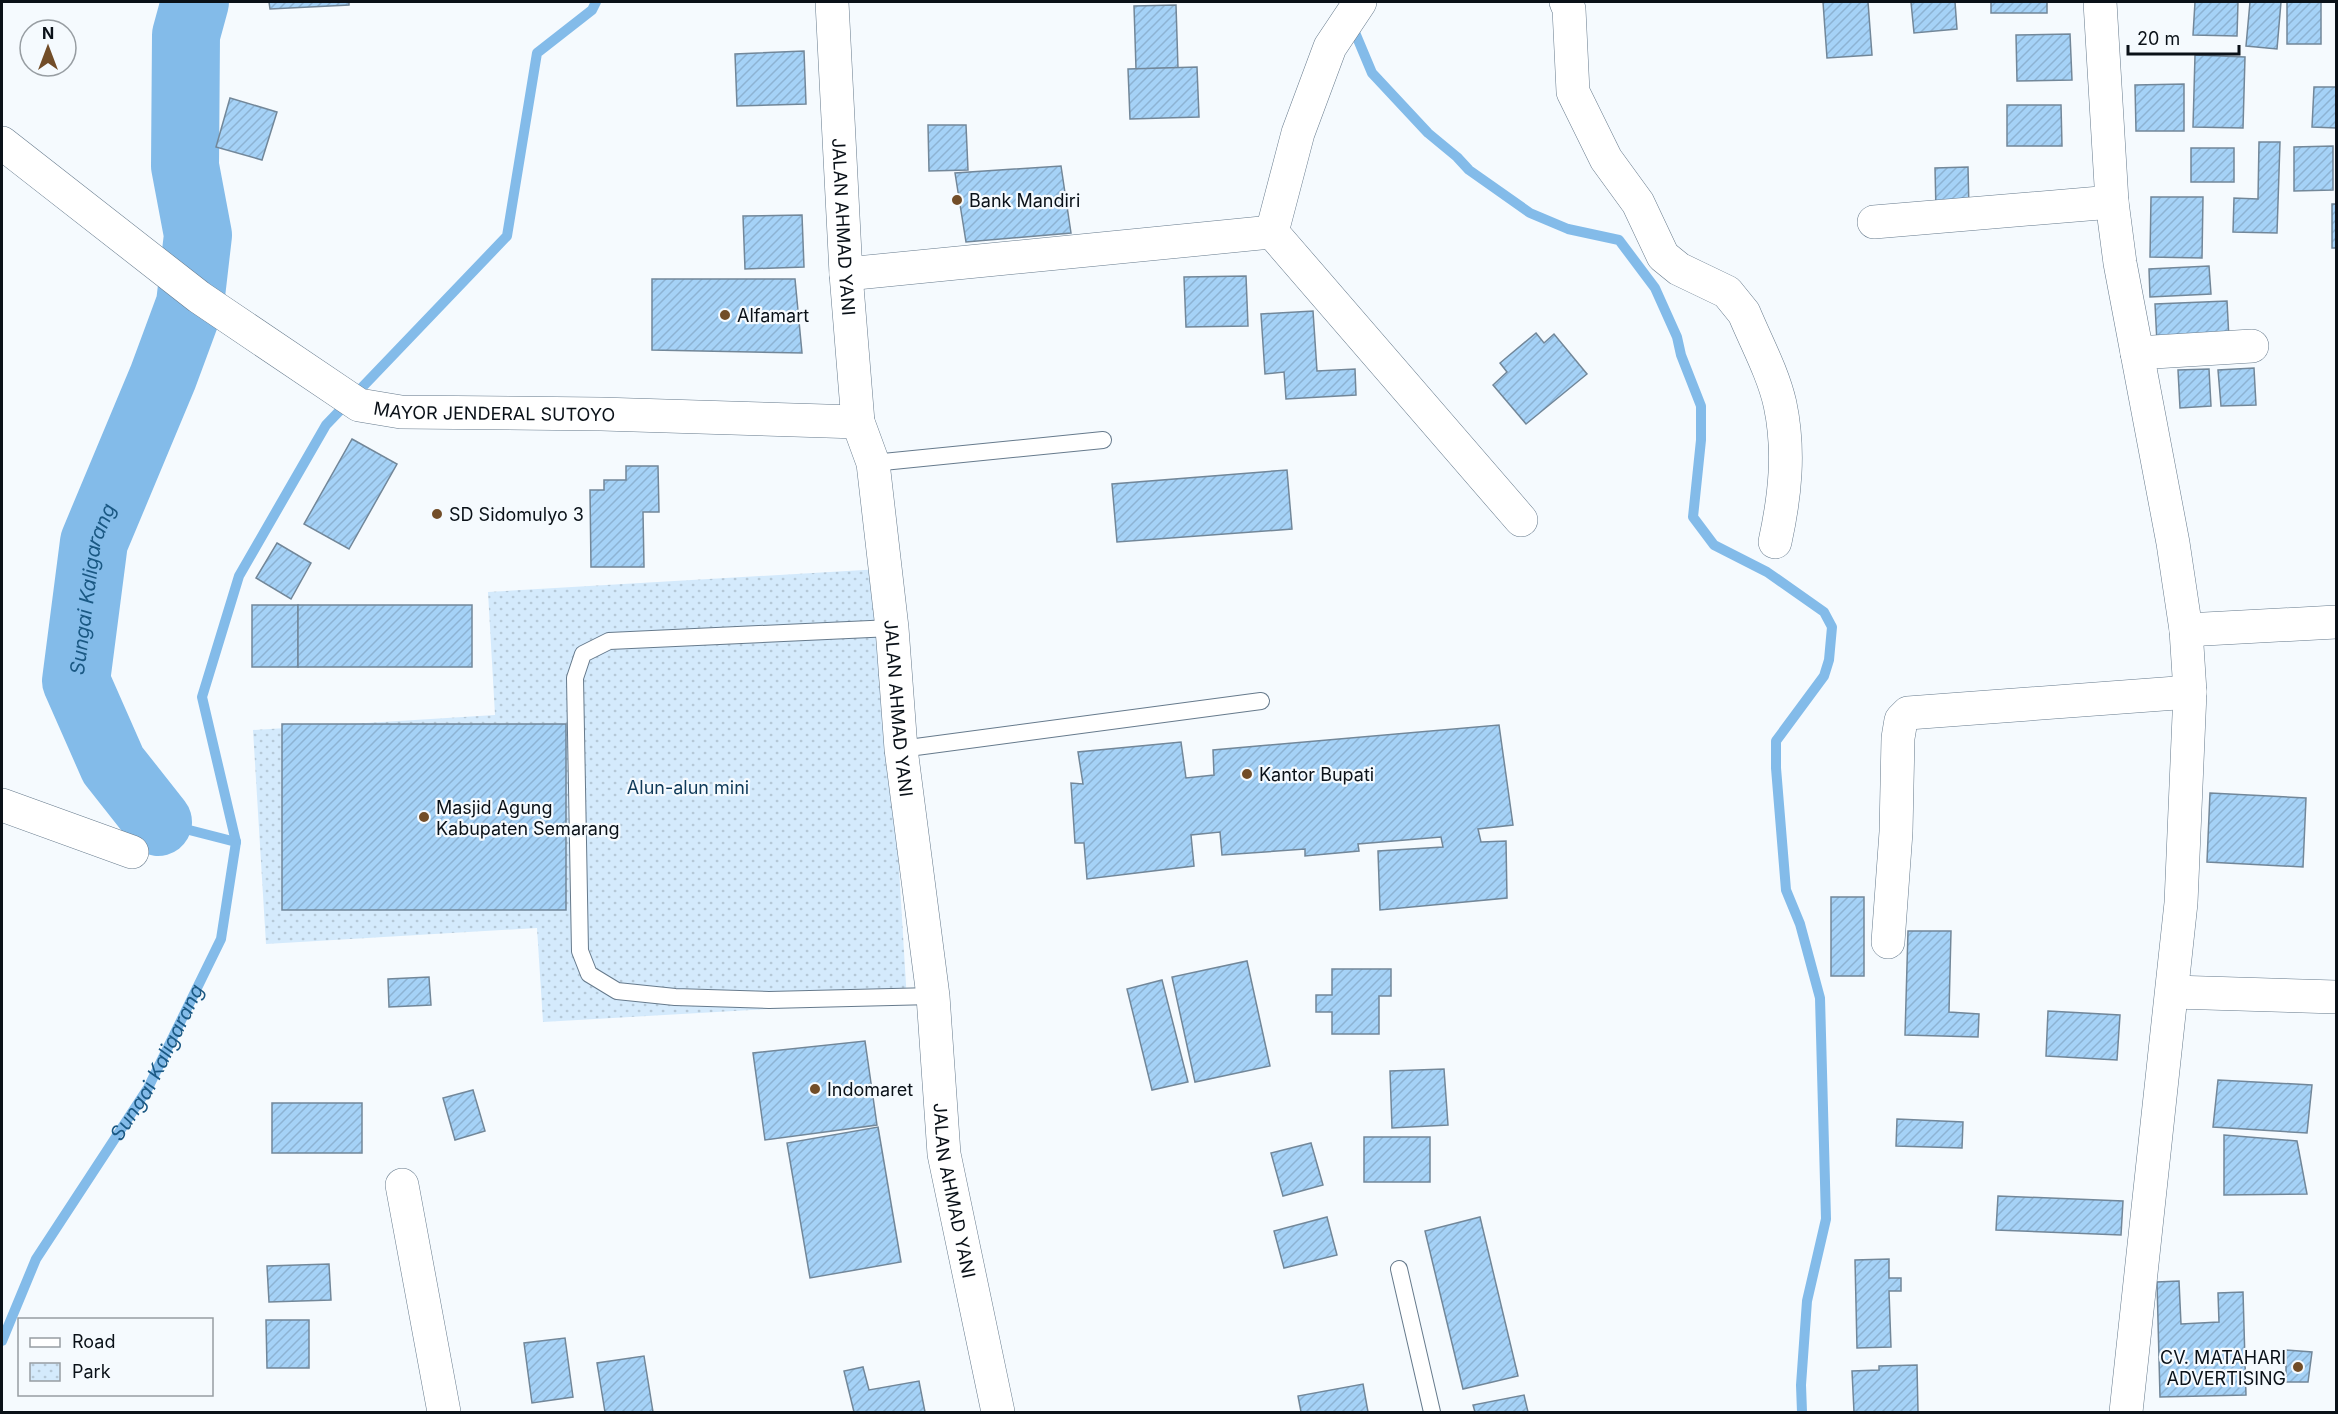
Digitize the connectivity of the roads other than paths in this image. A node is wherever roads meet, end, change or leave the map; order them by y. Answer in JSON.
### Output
{"nodes":[{"id":1,"x":832,"y":2,"type":"edge"},
{"id":2,"x":1360,"y":2,"type":"edge"},
{"id":3,"x":1566,"y":2,"type":"edge"},
{"id":4,"x":2100,"y":2,"type":"edge"},
{"id":5,"x":5,"y":150,"type":"edge"},
{"id":6,"x":2112,"y":202,"type":"junction"},
{"id":7,"x":1874,"y":222,"type":"dead end"},
{"id":8,"x":1272,"y":232,"type":"junction"},
{"id":9,"x":846,"y":274,"type":"junction"},
{"id":10,"x":2252,"y":346,"type":"dead end"},
{"id":11,"x":2137,"y":353,"type":"junction"},
{"id":12,"x":858,"y":422,"type":"junction"},
{"id":13,"x":1103,"y":440,"type":"dead end"},
{"id":14,"x":873,"y":463,"type":"junction"},
{"id":15,"x":1521,"y":520,"type":"dead end"},
{"id":16,"x":1775,"y":542,"type":"dead end"},
{"id":17,"x":2337,"y":622,"type":"edge"},
{"id":18,"x":892,"y":628,"type":"junction"},
{"id":19,"x":2186,"y":630,"type":"junction"},
{"id":20,"x":2190,"y":692,"type":"junction"},
{"id":21,"x":1261,"y":701,"type":"dead end"},
{"id":22,"x":901,"y":749,"type":"junction"},
{"id":23,"x":2,"y":805,"type":"edge"},
{"id":24,"x":132,"y":852,"type":"dead end"},
{"id":25,"x":1888,"y":942,"type":"dead end"},
{"id":26,"x":2173,"y":992,"type":"junction"},
{"id":27,"x":933,"y":996,"type":"junction"},
{"id":28,"x":2337,"y":997,"type":"edge"},
{"id":29,"x":402,"y":1185,"type":"dead end"},
{"id":30,"x":1399,"y":1269,"type":"dead end"},
{"id":31,"x":444,"y":1413,"type":"edge"},
{"id":32,"x":998,"y":1413,"type":"edge"},
{"id":33,"x":1432,"y":1413,"type":"edge"},
{"id":34,"x":2126,"y":1413,"type":"edge"}],
"edges":[{"from":1,"to":9,"type":"street","name":"JALAN AHMAD YANI"},
{"from":2,"to":8,"type":"street"},
{"from":3,"to":16,"type":"street"},
{"from":4,"to":6,"type":"street"},
{"from":5,"to":12,"type":"street","name":"MAYOR JENDERAL SUTOYO"},
{"from":6,"to":7,"type":"street"},
{"from":6,"to":11,"type":"street"},
{"from":8,"to":9,"type":"street"},
{"from":8,"to":15,"type":"street"},
{"from":9,"to":12,"type":"street","name":"JALAN AHMAD YANI"},
{"from":10,"to":11,"type":"street"},
{"from":11,"to":19,"type":"street"},
{"from":12,"to":14,"type":"street","name":"JALAN AHMAD YANI"},
{"from":13,"to":14,"type":"lane"},
{"from":14,"to":18,"type":"street","name":"JALAN AHMAD YANI"},
{"from":17,"to":19,"type":"street"},
{"from":18,"to":22,"type":"street","name":"JALAN AHMAD YANI"},
{"from":18,"to":27,"type":"lane"},
{"from":19,"to":20,"type":"street"},
{"from":20,"to":25,"type":"street"},
{"from":20,"to":26,"type":"street"},
{"from":21,"to":22,"type":"lane"},
{"from":22,"to":27,"type":"street","name":"JALAN AHMAD YANI"},
{"from":23,"to":24,"type":"street"},
{"from":26,"to":28,"type":"street"},
{"from":26,"to":34,"type":"street"},
{"from":27,"to":32,"type":"street","name":"JALAN AHMAD YANI"},
{"from":29,"to":31,"type":"street"},
{"from":30,"to":33,"type":"lane"}]}
